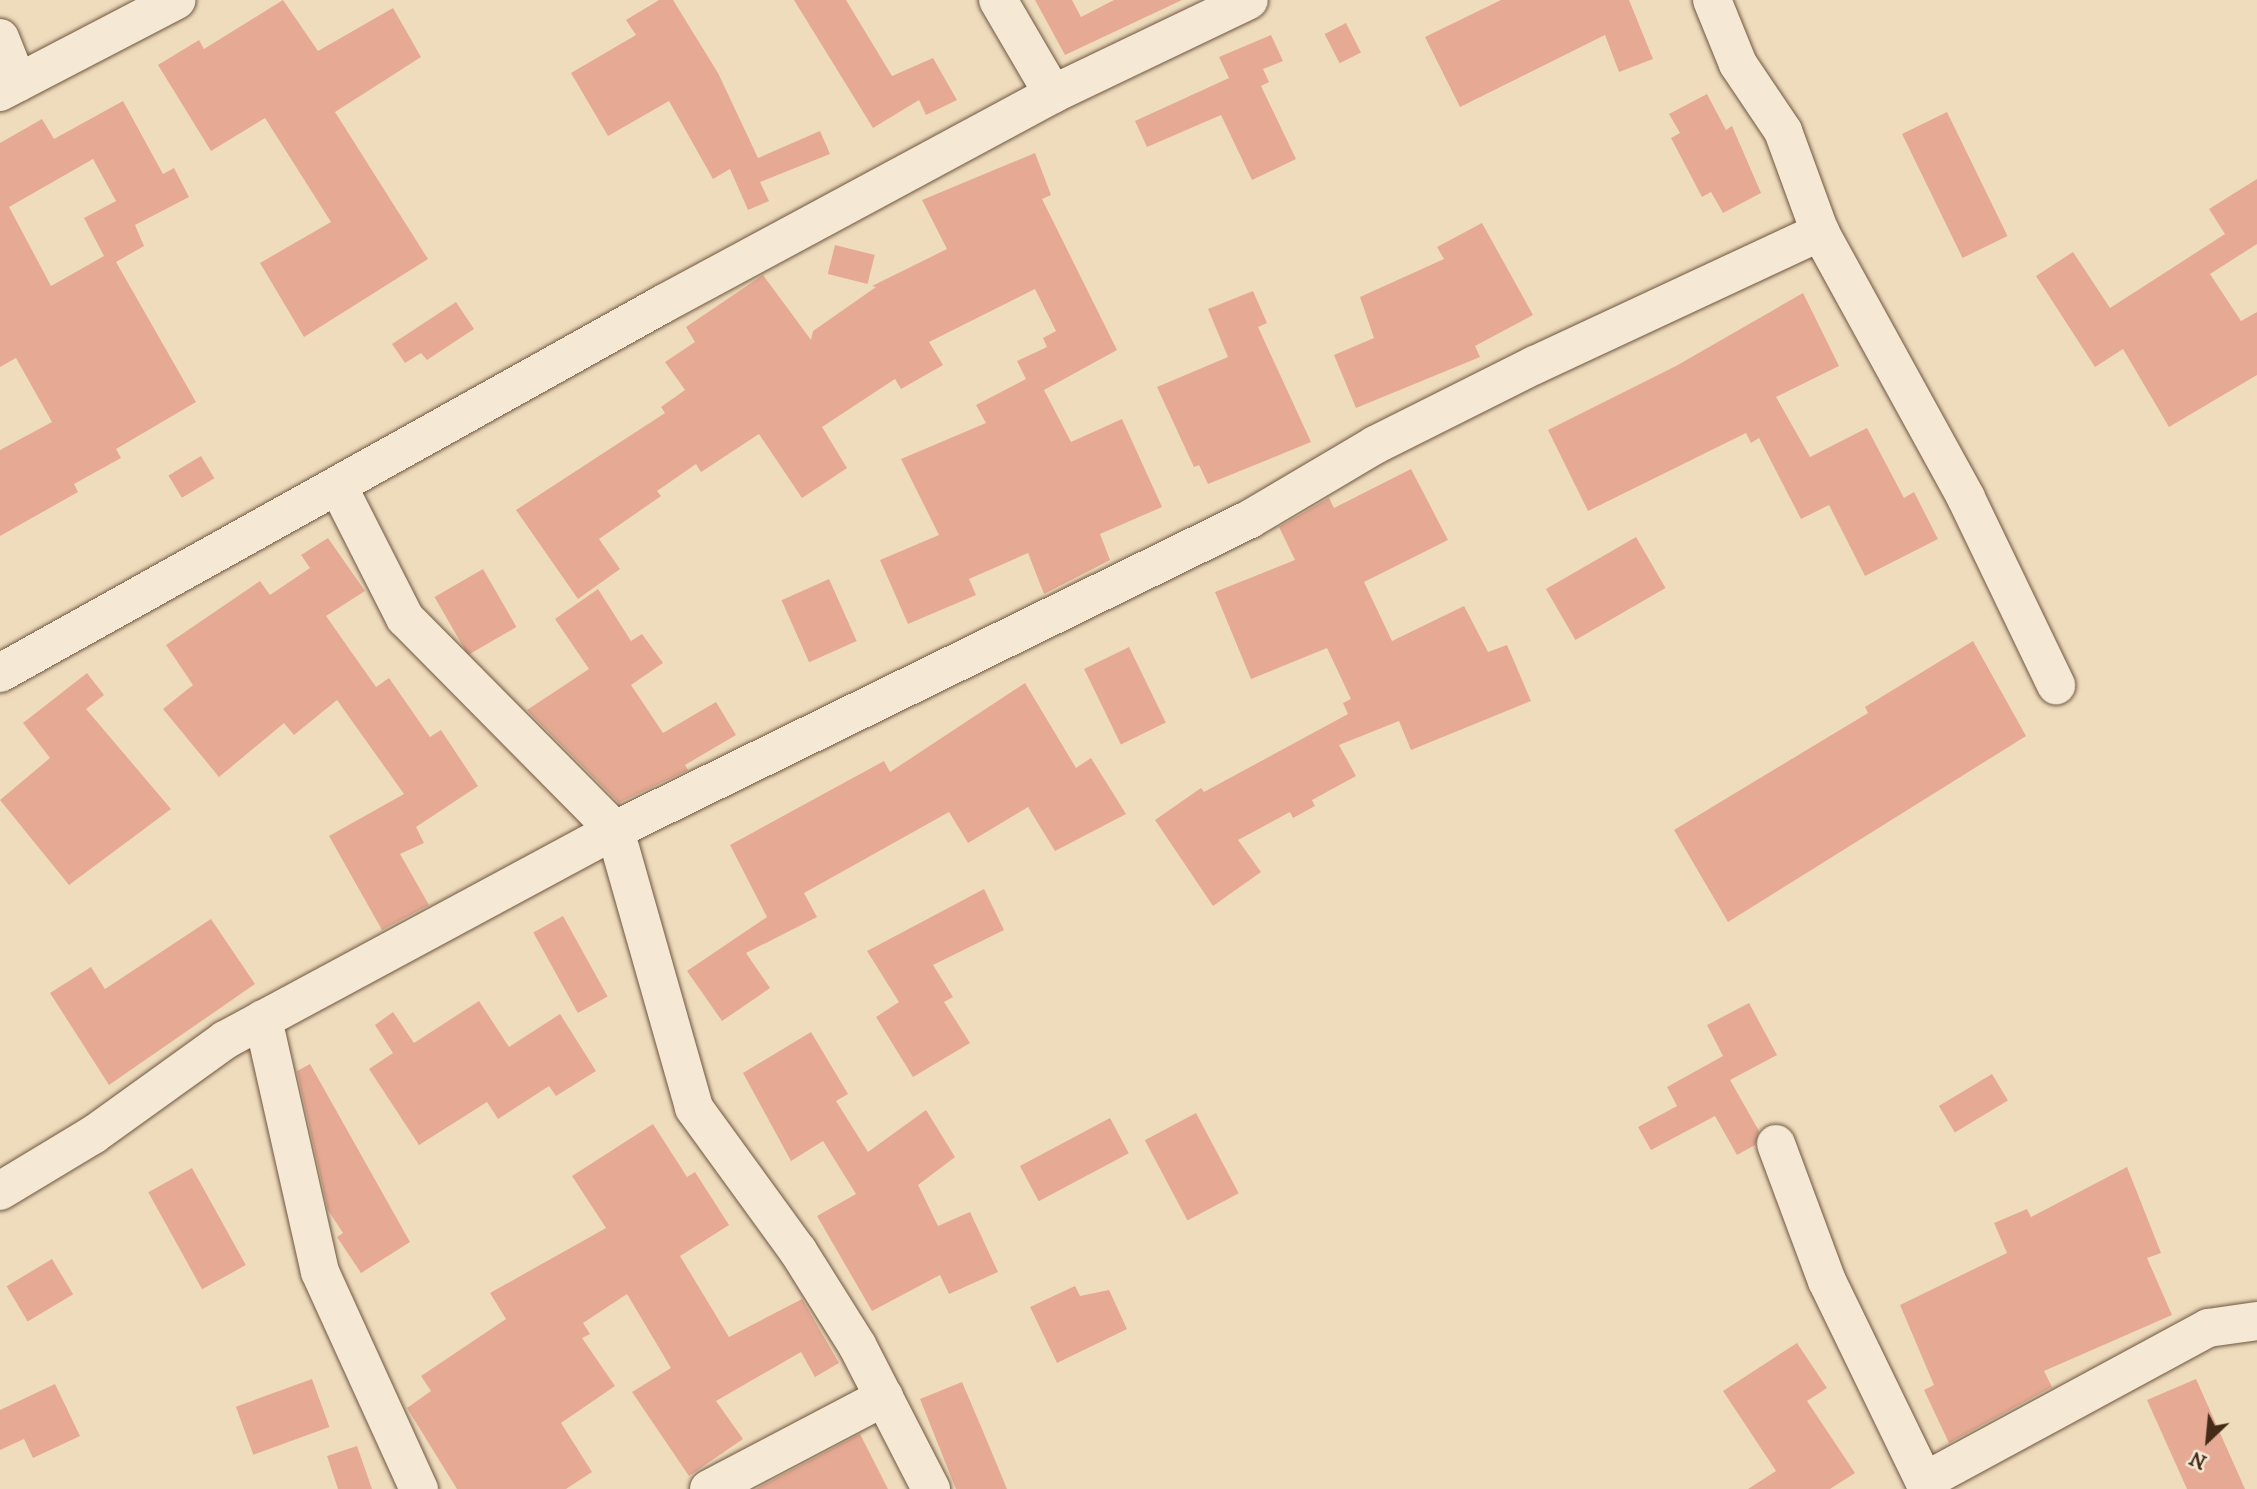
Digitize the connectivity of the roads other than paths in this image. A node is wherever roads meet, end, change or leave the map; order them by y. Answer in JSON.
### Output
{"nodes":[{"id":1,"x":177,"y":0,"type":"edge"},
{"id":2,"x":998,"y":0,"type":"edge"},
{"id":3,"x":1249,"y":0,"type":"edge"},
{"id":4,"x":1712,"y":0,"type":"edge"},
{"id":5,"x":0,"y":38,"type":"edge"},
{"id":6,"x":9,"y":87,"type":"edge"},
{"id":7,"x":1053,"y":94,"type":"junction"},
{"id":8,"x":1821,"y":232,"type":"junction"},
{"id":9,"x":339,"y":488,"type":"junction"},
{"id":10,"x":0,"y":673,"type":"edge"},
{"id":11,"x":2056,"y":685,"type":"dead end"},
{"id":12,"x":615,"y":830,"type":"junction"},
{"id":13,"x":263,"y":1019,"type":"junction"},
{"id":14,"x":1776,"y":1144,"type":"dead end"},
{"id":15,"x":0,"y":1191,"type":"edge"},
{"id":16,"x":2257,"y":1321,"type":"edge"},
{"id":17,"x":884,"y":1397,"type":"junction"},
{"id":18,"x":1927,"y":1485,"type":"edge"},
{"id":19,"x":419,"y":1489,"type":"edge"},
{"id":20,"x":709,"y":1489,"type":"edge"},
{"id":21,"x":930,"y":1489,"type":"edge"}],
"edges":[{"from":1,"to":6,"type":"street"},
{"from":2,"to":7,"type":"street"},
{"from":3,"to":7,"type":"street"},
{"from":4,"to":8,"type":"street"},
{"from":5,"to":6,"type":"street"},
{"from":7,"to":9,"type":"street"},
{"from":8,"to":11,"type":"street"},
{"from":8,"to":12,"type":"street"},
{"from":9,"to":10,"type":"street"},
{"from":9,"to":12,"type":"street"},
{"from":12,"to":13,"type":"street"},
{"from":12,"to":17,"type":"street"},
{"from":13,"to":15,"type":"street"},
{"from":13,"to":19,"type":"street"},
{"from":14,"to":18,"type":"street"},
{"from":16,"to":18,"type":"street"},
{"from":17,"to":20,"type":"street"},
{"from":17,"to":21,"type":"street"}]}
